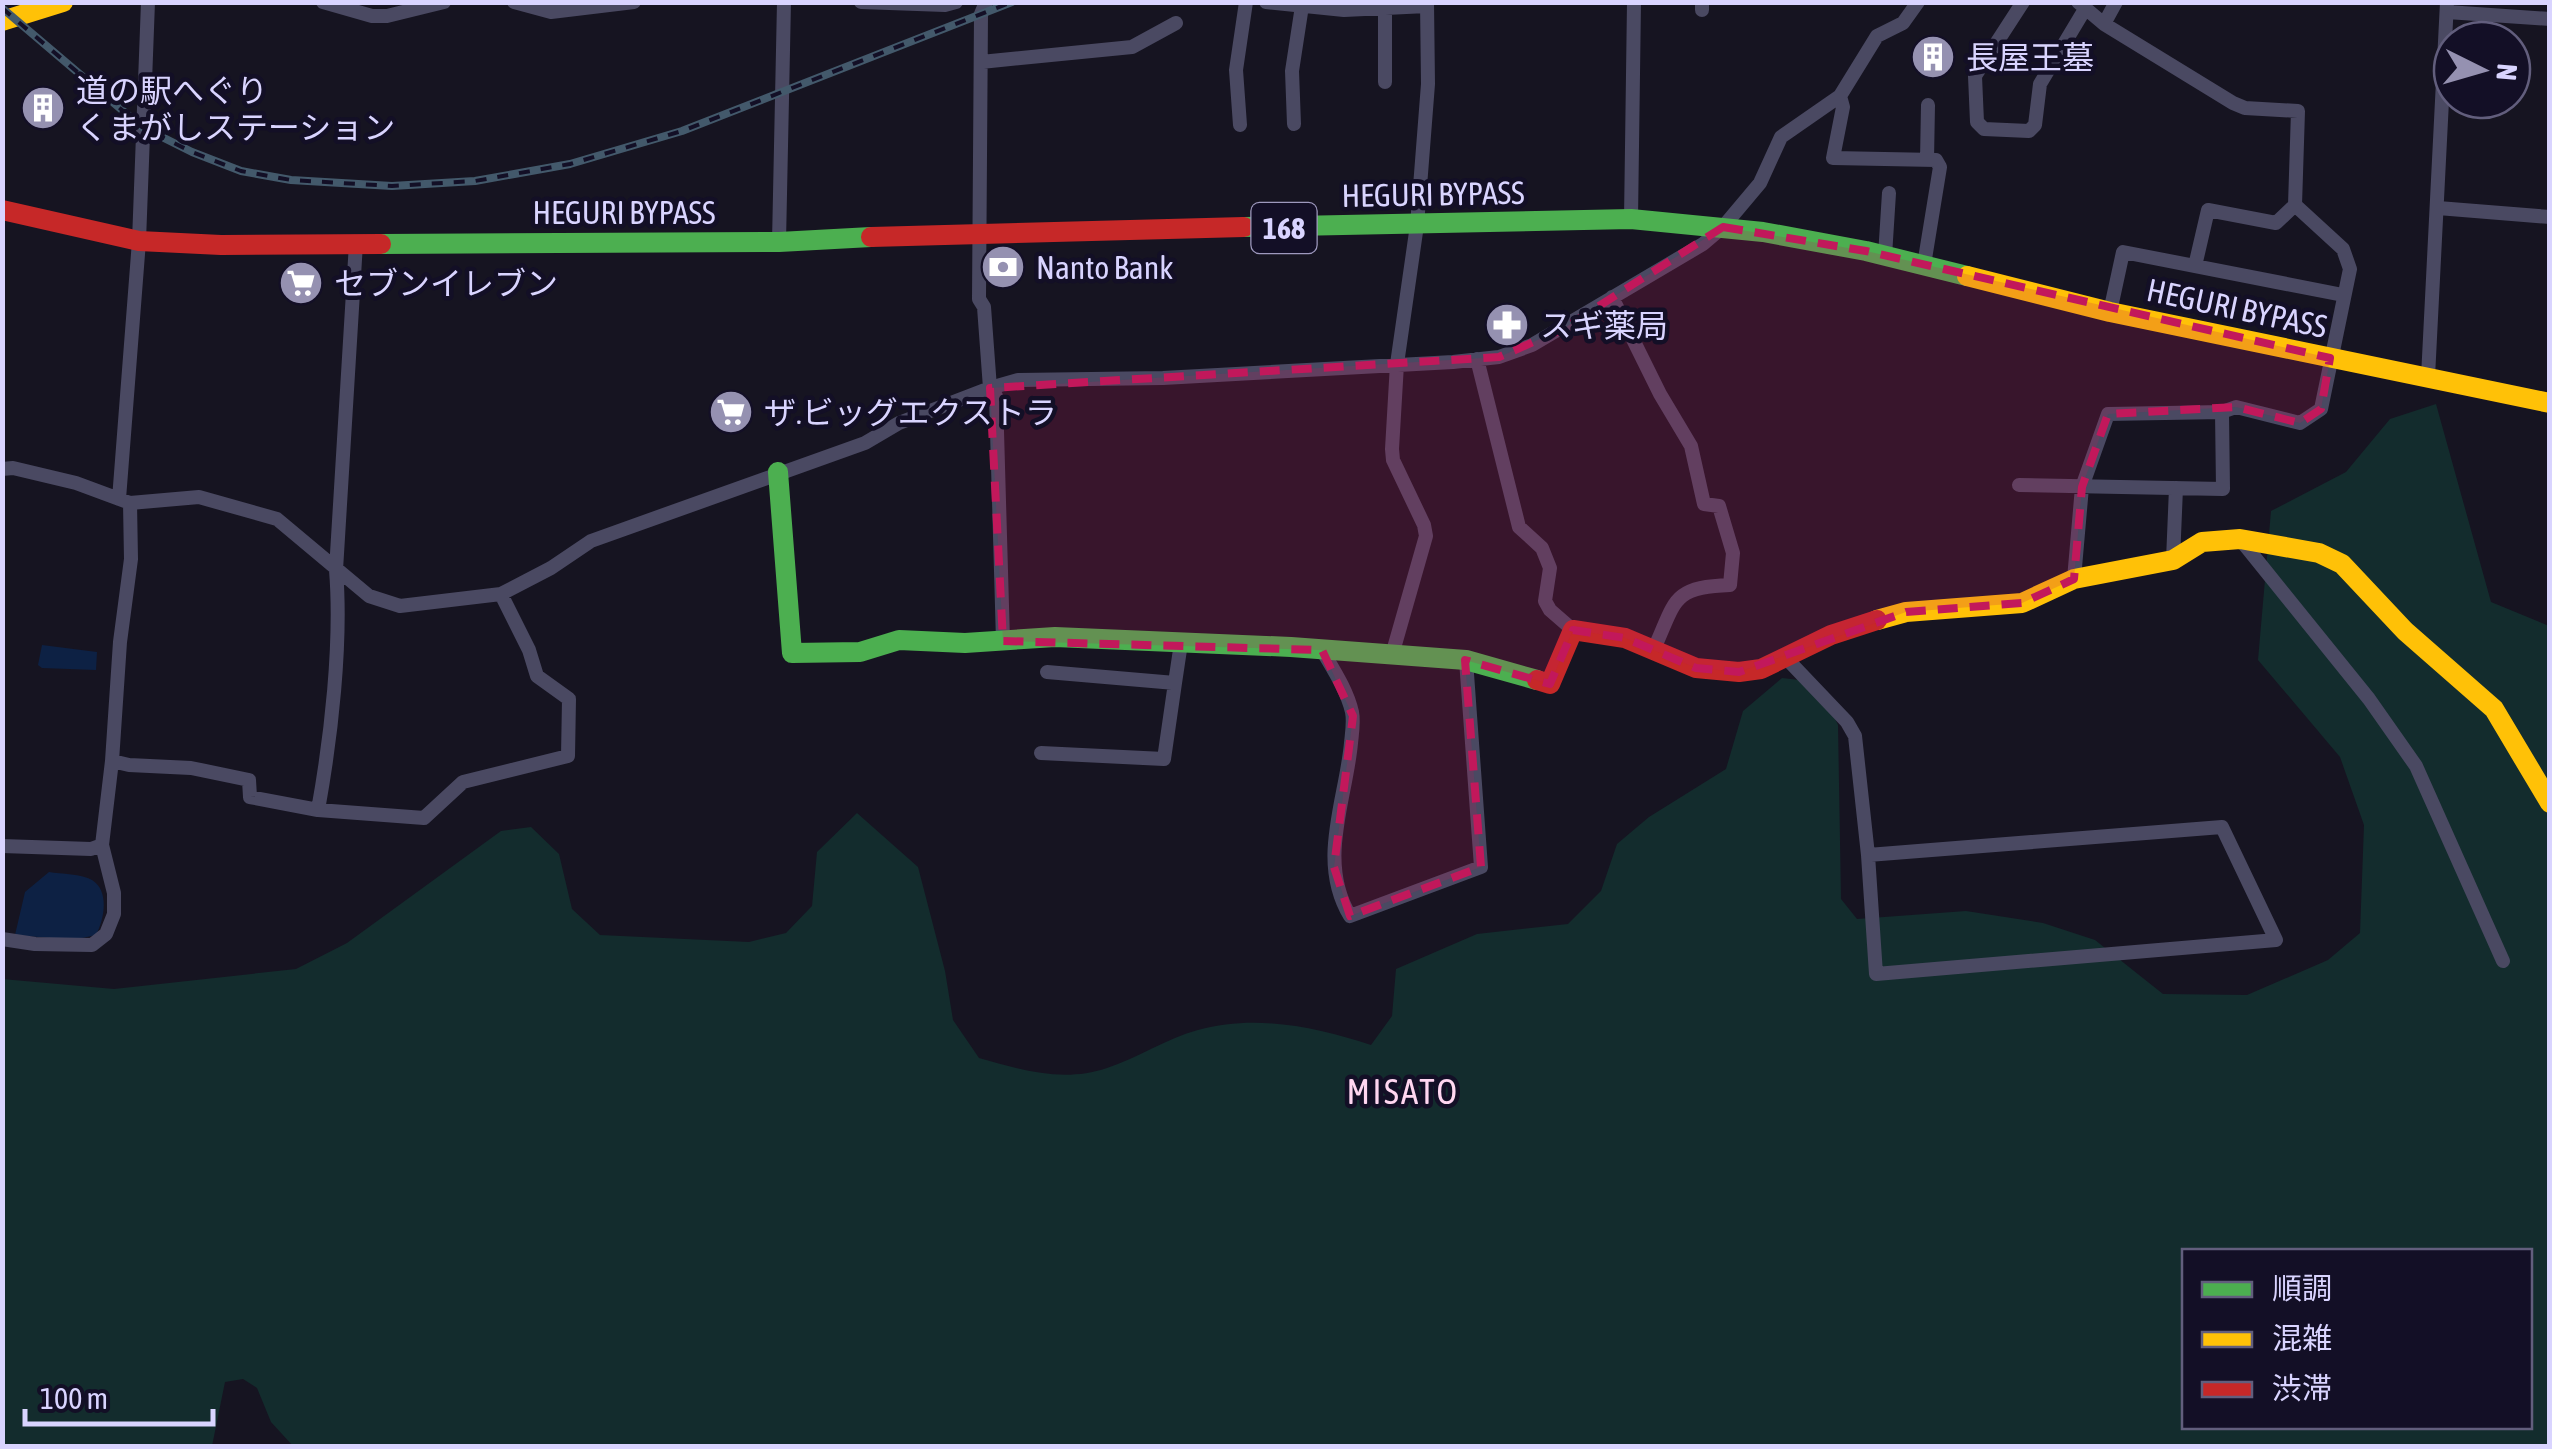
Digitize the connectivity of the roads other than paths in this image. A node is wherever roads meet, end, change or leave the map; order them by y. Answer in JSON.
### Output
{"nodes":[{"id":1,"x":63,"y":2,"type":"edge"},
{"id":2,"x":148,"y":2,"type":"edge"},
{"id":3,"x":324,"y":2,"type":"edge"},
{"id":4,"x":444,"y":2,"type":"edge"},
{"id":5,"x":514,"y":2,"type":"edge"},
{"id":6,"x":634,"y":2,"type":"edge"},
{"id":7,"x":784,"y":2,"type":"edge"},
{"id":8,"x":861,"y":2,"type":"edge"},
{"id":9,"x":956,"y":2,"type":"edge"},
{"id":10,"x":986,"y":2,"type":"edge"},
{"id":11,"x":1246,"y":2,"type":"edge"},
{"id":12,"x":1266,"y":2,"type":"edge"},
{"id":13,"x":1634,"y":2,"type":"edge"},
{"id":14,"x":1918,"y":2,"type":"edge"},
{"id":15,"x":2024,"y":2,"type":"edge"},
{"id":16,"x":2116,"y":2,"type":"edge"},
{"id":17,"x":1427,"y":4,"type":"edge"},
{"id":18,"x":1308,"y":5,"type":"edge"},
{"id":19,"x":2082,"y":6,"type":"edge"},
{"id":20,"x":2447,"y":7,"type":"edge"},
{"id":21,"x":1385,"y":8,"type":"junction"},
{"id":22,"x":2550,"y":19,"type":"edge"},
{"id":23,"x":2,"y":21,"type":"edge"},
{"id":24,"x":1176,"y":23,"type":"dead end"},
{"id":25,"x":2104,"y":24,"type":"junction"},
{"id":26,"x":981,"y":62,"type":"junction"},
{"id":27,"x":1385,"y":82,"type":"dead end"},
{"id":28,"x":1840,"y":96,"type":"junction"},
{"id":29,"x":1928,"y":105,"type":"dead end"},
{"id":30,"x":1294,"y":124,"type":"dead end"},
{"id":31,"x":1240,"y":125,"type":"dead end"},
{"id":32,"x":1927,"y":160,"type":"junction"},
{"id":33,"x":1888,"y":193,"type":"dead end"},
{"id":34,"x":2295,"y":206,"type":"junction"},
{"id":35,"x":2438,"y":208,"type":"junction"},
{"id":36,"x":2,"y":210,"type":"edge"},
{"id":37,"x":2550,"y":217,"type":"edge"},
{"id":38,"x":1630,"y":219,"type":"junction"},
{"id":39,"x":1417,"y":225,"type":"junction"},
{"id":40,"x":1723,"y":227,"type":"junction"},
{"id":41,"x":978,"y":232,"type":"junction"},
{"id":42,"x":139,"y":242,"type":"junction"},
{"id":43,"x":356,"y":242,"type":"junction"},
{"id":44,"x":780,"y":242,"type":"junction"},
{"id":45,"x":1885,"y":256,"type":"junction"},
{"id":46,"x":1924,"y":266,"type":"junction"},
{"id":47,"x":2196,"y":266,"type":"junction"},
{"id":48,"x":2342,"y":295,"type":"junction"},
{"id":49,"x":1612,"y":297,"type":"junction"},
{"id":50,"x":2110,"y":312,"type":"junction"},
{"id":51,"x":2330,"y":358,"type":"junction"},
{"id":52,"x":1477,"y":359,"type":"junction"},
{"id":53,"x":1397,"y":364,"type":"junction"},
{"id":54,"x":2428,"y":378,"type":"junction"},
{"id":55,"x":990,"y":388,"type":"junction"},
{"id":56,"x":2550,"y":403,"type":"edge"},
{"id":57,"x":2222,"y":412,"type":"junction"},
{"id":58,"x":2,"y":469,"type":"edge"},
{"id":59,"x":778,"y":472,"type":"junction"},
{"id":60,"x":2019,"y":485,"type":"dead end"},
{"id":61,"x":2082,"y":486,"type":"junction"},
{"id":62,"x":2176,"y":488,"type":"junction"},
{"id":63,"x":124,"y":501,"type":"junction"},
{"id":64,"x":2240,"y":538,"type":"junction"},
{"id":65,"x":2173,"y":560,"type":"junction"},
{"id":66,"x":336,"y":570,"type":"junction"},
{"id":67,"x":2074,"y":579,"type":"junction"},
{"id":68,"x":500,"y":594,"type":"junction"},
{"id":69,"x":1573,"y":630,"type":"junction"},
{"id":70,"x":1003,"y":640,"type":"junction"},
{"id":71,"x":1181,"y":643,"type":"junction"},
{"id":72,"x":1322,"y":650,"type":"junction"},
{"id":73,"x":1654,"y":652,"type":"junction"},
{"id":74,"x":1392,"y":654,"type":"junction"},
{"id":75,"x":1786,"y":658,"type":"junction"},
{"id":76,"x":1466,"y":660,"type":"junction"},
{"id":77,"x":1046,"y":672,"type":"dead end"},
{"id":78,"x":1174,"y":684,"type":"junction"},
{"id":79,"x":1041,"y":753,"type":"dead end"},
{"id":80,"x":112,"y":762,"type":"junction"},
{"id":81,"x":2550,"y":803,"type":"edge"},
{"id":82,"x":318,"y":810,"type":"junction"},
{"id":83,"x":102,"y":844,"type":"junction"},
{"id":84,"x":2,"y":846,"type":"edge"},
{"id":85,"x":1868,"y":855,"type":"junction"},
{"id":86,"x":2,"y":939,"type":"edge"},
{"id":87,"x":2503,"y":961,"type":"dead end"}],
"edges":[{"from":1,"to":23,"type":"main road"},
{"from":2,"to":42,"type":"street"},
{"from":3,"to":4,"type":"street"},
{"from":5,"to":6,"type":"street"},
{"from":7,"to":44,"type":"street"},
{"from":8,"to":9,"type":"street"},
{"from":10,"to":26,"type":"street"},
{"from":11,"to":31,"type":"street"},
{"from":12,"to":18,"type":"street"},
{"from":13,"to":38,"type":"street"},
{"from":14,"to":28,"type":"street"},
{"from":15,"to":19,"type":"street"},
{"from":16,"to":25,"type":"street"},
{"from":17,"to":21,"type":"street"},
{"from":17,"to":39,"type":"street"},
{"from":18,"to":21,"type":"street"},
{"from":18,"to":30,"type":"street"},
{"from":19,"to":25,"type":"street"},
{"from":20,"to":22,"type":"street"},
{"from":20,"to":35,"type":"street"},
{"from":21,"to":27,"type":"street"},
{"from":24,"to":26,"type":"street"},
{"from":25,"to":34,"type":"street"},
{"from":26,"to":41,"type":"street"},
{"from":28,"to":32,"type":"street"},
{"from":28,"to":40,"type":"street"},
{"from":29,"to":32,"type":"street"},
{"from":32,"to":46,"type":"street"},
{"from":33,"to":45,"type":"street"},
{"from":34,"to":47,"type":"street"},
{"from":34,"to":48,"type":"street"},
{"from":35,"to":37,"type":"street"},
{"from":35,"to":54,"type":"street"},
{"from":36,"to":42,"type":"main road","name":"HEGURI BYPASS","number":"168"},
{"from":38,"to":39,"type":"main road","name":"HEGURI BYPASS","number":"168"},
{"from":38,"to":40,"type":"main road","name":"HEGURI BYPASS","number":"168"},
{"from":39,"to":41,"type":"main road","name":"HEGURI BYPASS","number":"168"},
{"from":39,"to":53,"type":"street"},
{"from":40,"to":45,"type":"main road","name":"HEGURI BYPASS","number":"168"},
{"from":40,"to":49,"type":"street"},
{"from":41,"to":44,"type":"main road","name":"HEGURI BYPASS","number":"168"},
{"from":41,"to":55,"type":"street"},
{"from":42,"to":43,"type":"main road","name":"HEGURI BYPASS","number":"168"},
{"from":42,"to":63,"type":"street"},
{"from":43,"to":44,"type":"main road","name":"HEGURI BYPASS","number":"168"},
{"from":43,"to":66,"type":"street"},
{"from":45,"to":46,"type":"main road","name":"HEGURI BYPASS","number":"168"},
{"from":46,"to":50,"type":"main road","name":"HEGURI BYPASS","number":"168"},
{"from":47,"to":48,"type":"street"},
{"from":47,"to":50,"type":"street"},
{"from":48,"to":51,"type":"street"},
{"from":49,"to":52,"type":"street"},
{"from":49,"to":73,"type":"street"},
{"from":50,"to":51,"type":"main road","name":"HEGURI BYPASS","number":"168"},
{"from":51,"to":54,"type":"main road","name":"HEGURI BYPASS","number":"168"},
{"from":51,"to":57,"type":"street"},
{"from":52,"to":53,"type":"street"},
{"from":52,"to":69,"type":"street"},
{"from":53,"to":55,"type":"street"},
{"from":53,"to":74,"type":"street"},
{"from":54,"to":56,"type":"main road","name":"HEGURI BYPASS","number":"168"},
{"from":55,"to":59,"type":"street"},
{"from":55,"to":70,"type":"street"},
{"from":57,"to":61,"type":"street"},
{"from":57,"to":62,"type":"street"},
{"from":58,"to":63,"type":"street"},
{"from":59,"to":68,"type":"street"},
{"from":59,"to":70,"type":"main road"},
{"from":60,"to":61,"type":"street"},
{"from":61,"to":62,"type":"street"},
{"from":61,"to":67,"type":"street"},
{"from":62,"to":65,"type":"street"},
{"from":63,"to":66,"type":"street"},
{"from":63,"to":80,"type":"street"},
{"from":64,"to":65,"type":"main road"},
{"from":64,"to":81,"type":"main road"},
{"from":64,"to":87,"type":"street"},
{"from":65,"to":67,"type":"main road"},
{"from":66,"to":68,"type":"street"},
{"from":66,"to":82,"type":"street"},
{"from":67,"to":75,"type":"main road"},
{"from":68,"to":82,"type":"street"},
{"from":69,"to":73,"type":"main road"},
{"from":69,"to":76,"type":"main road"},
{"from":70,"to":71,"type":"main road"},
{"from":71,"to":72,"type":"main road"},
{"from":71,"to":78,"type":"street"},
{"from":72,"to":74,"type":"main road"},
{"from":72,"to":76,"type":"street"},
{"from":73,"to":75,"type":"main road"},
{"from":74,"to":76,"type":"main road"},
{"from":75,"to":85,"type":"street"},
{"from":77,"to":78,"type":"street"},
{"from":78,"to":79,"type":"street"},
{"from":80,"to":82,"type":"street"},
{"from":80,"to":83,"type":"street"},
{"from":83,"to":84,"type":"street"},
{"from":83,"to":86,"type":"street"},
{"from":85,"to":85,"type":"street"}]}
